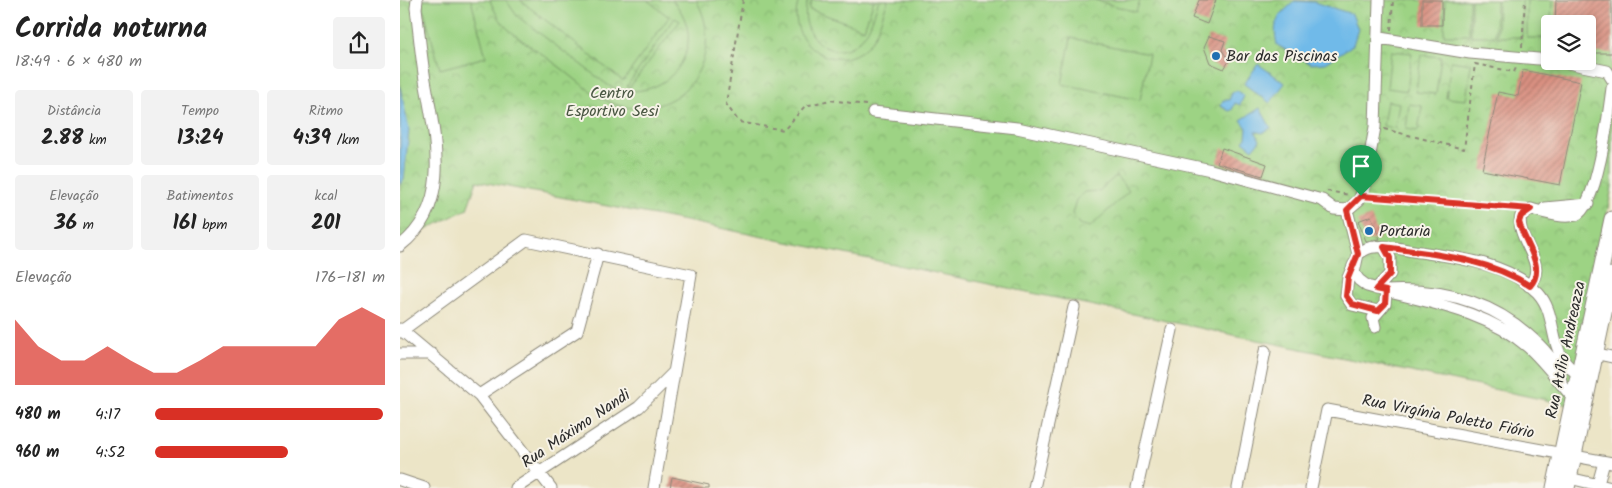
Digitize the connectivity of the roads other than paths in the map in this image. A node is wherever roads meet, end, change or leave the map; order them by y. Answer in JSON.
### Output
{"nodes":[{"id":1,"x":417,"y":0,"type":"edge"},
{"id":2,"x":1379,"y":0,"type":"edge"},
{"id":3,"x":1380,"y":38,"type":"junction"},
{"id":4,"x":1541,"y":59,"type":"edge"},
{"id":5,"x":1596,"y":69,"type":"edge"},
{"id":6,"x":1612,"y":79,"type":"edge"},
{"id":7,"x":1612,"y":88,"type":"edge"},
{"id":8,"x":874,"y":112,"type":"dead end"},
{"id":9,"x":1609,"y":134,"type":"edge"},
{"id":10,"x":1347,"y":210,"type":"junction"},
{"id":11,"x":1612,"y":220,"type":"edge"},
{"id":12,"x":400,"y":246,"type":"edge"},
{"id":13,"x":1384,"y":247,"type":"junction"},
{"id":14,"x":598,"y":254,"type":"junction"},
{"id":15,"x":1356,"y":259,"type":"junction"},
{"id":16,"x":1612,"y":275,"type":"edge"},
{"id":17,"x":1530,"y":286,"type":"junction"},
{"id":18,"x":1381,"y":290,"type":"junction"},
{"id":19,"x":1074,"y":307,"type":"dead end"},
{"id":20,"x":1378,"y":311,"type":"junction"},
{"id":21,"x":1375,"y":327,"type":"dead end"},
{"id":22,"x":401,"y":330,"type":"edge"},
{"id":23,"x":1172,"y":330,"type":"dead end"},
{"id":24,"x":1265,"y":351,"type":"dead end"},
{"id":25,"x":1590,"y":352,"type":"junction"},
{"id":26,"x":400,"y":354,"type":"edge"},
{"id":27,"x":432,"y":354,"type":"junction"},
{"id":28,"x":1612,"y":357,"type":"edge"},
{"id":29,"x":1559,"y":362,"type":"junction"},
{"id":30,"x":673,"y":373,"type":"junction"},
{"id":31,"x":1585,"y":377,"type":"junction"},
{"id":32,"x":1562,"y":386,"type":"junction"},
{"id":33,"x":479,"y":396,"type":"junction"},
{"id":34,"x":1574,"y":399,"type":"junction"},
{"id":35,"x":1568,"y":455,"type":"junction"},
{"id":36,"x":1608,"y":462,"type":"edge"},
{"id":37,"x":540,"y":473,"type":"junction"},
{"id":38,"x":400,"y":480,"type":"edge"},
{"id":39,"x":1568,"y":483,"type":"edge"},
{"id":40,"x":1598,"y":484,"type":"junction"},
{"id":41,"x":424,"y":488,"type":"edge"},
{"id":42,"x":516,"y":488,"type":"edge"},
{"id":43,"x":551,"y":488,"type":"edge"},
{"id":44,"x":654,"y":488,"type":"edge"},
{"id":45,"x":1034,"y":488,"type":"edge"},
{"id":46,"x":1137,"y":488,"type":"edge"},
{"id":47,"x":1238,"y":488,"type":"edge"},
{"id":48,"x":1311,"y":488,"type":"edge"},
{"id":49,"x":1554,"y":488,"type":"edge"},
{"id":50,"x":1612,"y":488,"type":"edge"}],
"edges":[{"from":1,"to":12,"type":"street"},
{"from":2,"to":3,"type":"street"},
{"from":3,"to":4,"type":"street"},
{"from":3,"to":10,"type":"street"},
{"from":5,"to":6,"type":"street"},
{"from":7,"to":9,"type":"street"},
{"from":8,"to":10,"type":"street"},
{"from":9,"to":17,"type":"street"},
{"from":10,"to":15,"type":"street"},
{"from":11,"to":25,"type":"main road","name":"Rua Atílio Andreazza"},
{"from":13,"to":15,"type":"street"},
{"from":13,"to":17,"type":"street"},
{"from":13,"to":18,"type":"street"},
{"from":14,"to":22,"type":"street"},
{"from":14,"to":30,"type":"street"},
{"from":14,"to":33,"type":"street"},
{"from":15,"to":18,"type":"street"},
{"from":15,"to":20,"type":"street"},
{"from":16,"to":25,"type":"main road","name":"Rua Atílio Andreazza"},
{"from":17,"to":29,"type":"street"},
{"from":18,"to":20,"type":"street"},
{"from":18,"to":29,"type":"street"},
{"from":18,"to":32,"type":"street"},
{"from":19,"to":45,"type":"street"},
{"from":20,"to":21,"type":"street"},
{"from":22,"to":27,"type":"street"},
{"from":23,"to":46,"type":"street"},
{"from":24,"to":47,"type":"street"},
{"from":25,"to":28,"type":"street"},
{"from":25,"to":31,"type":"main road","name":"Rua Atílio Andreazza"},
{"from":26,"to":27,"type":"street"},
{"from":27,"to":33,"type":"street"},
{"from":29,"to":31,"type":"street"},
{"from":29,"to":32,"type":"street"},
{"from":30,"to":37,"type":"street","name":"Rua Máximo Nandi"},
{"from":30,"to":44,"type":"street"},
{"from":31,"to":34,"type":"main road","name":"Rua Atílio Andreazza"},
{"from":31,"to":35,"type":"main road","name":"Rua Atílio Andreazza"},
{"from":32,"to":34,"type":"street"},
{"from":33,"to":37,"type":"street"},
{"from":34,"to":35,"type":"main road","name":"Rua Atílio Andreazza"},
{"from":35,"to":36,"type":"street","name":"Rua Virgínia Poletto Fiório"},
{"from":35,"to":39,"type":"main road","name":"Rua Atílio Andreazza"},
{"from":35,"to":48,"type":"street","name":"Rua Virgínia Poletto Fiório"},
{"from":35,"to":49,"type":"main road","name":"Rua Atílio Andreazza"},
{"from":36,"to":40,"type":"street"},
{"from":37,"to":42,"type":"street","name":"Rua Máximo Nandi"},
{"from":37,"to":43,"type":"street"},
{"from":38,"to":41,"type":"street"},
{"from":39,"to":40,"type":"street"},
{"from":40,"to":50,"type":"street"}]}
